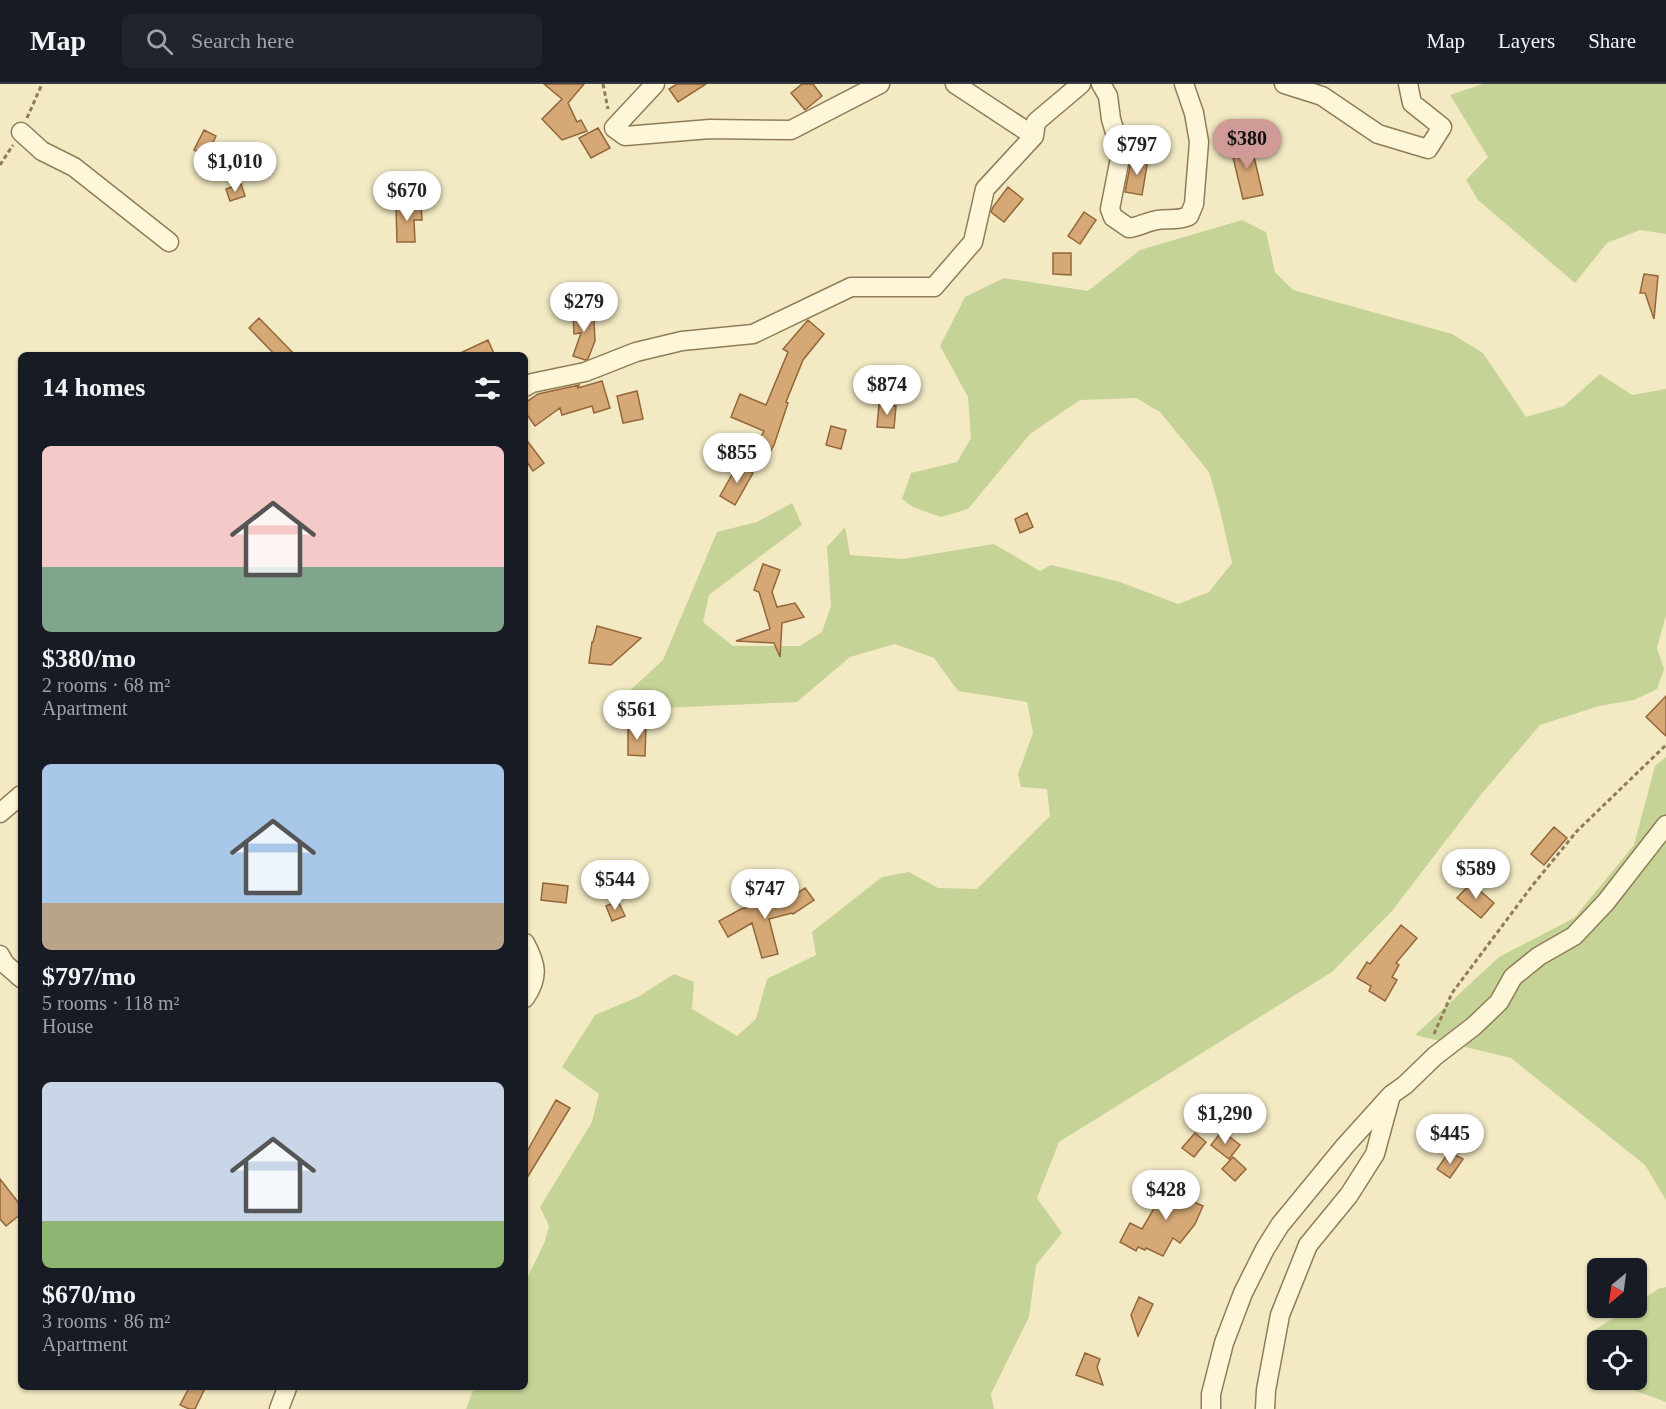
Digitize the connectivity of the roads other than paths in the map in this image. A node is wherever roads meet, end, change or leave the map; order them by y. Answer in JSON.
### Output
{"nodes":[{"id":1,"x":655,"y":84,"type":"edge"},
{"id":2,"x":880,"y":84,"type":"edge"},
{"id":3,"x":955,"y":84,"type":"edge"},
{"id":4,"x":1082,"y":84,"type":"edge"},
{"id":5,"x":1101,"y":84,"type":"edge"},
{"id":6,"x":1184,"y":84,"type":"edge"},
{"id":7,"x":1284,"y":84,"type":"edge"},
{"id":8,"x":1408,"y":84,"type":"edge"},
{"id":9,"x":21,"y":132,"type":"dead end"},
{"id":10,"x":1035,"y":136,"type":"junction"},
{"id":11,"x":169,"y":242,"type":"dead end"},
{"id":12,"x":528,"y":385,"type":"edge"},
{"id":13,"x":18,"y":798,"type":"edge"},
{"id":14,"x":0,"y":813,"type":"edge"},
{"id":15,"x":1666,"y":825,"type":"edge"},
{"id":16,"x":528,"y":948,"type":"edge"},
{"id":17,"x":0,"y":955,"type":"edge"},
{"id":18,"x":18,"y":975,"type":"edge"},
{"id":19,"x":528,"y":994,"type":"edge"},
{"id":20,"x":1391,"y":1095,"type":"junction"},
{"id":21,"x":286,"y":1390,"type":"edge"},
{"id":22,"x":279,"y":1409,"type":"edge"},
{"id":23,"x":1211,"y":1409,"type":"edge"},
{"id":24,"x":1265,"y":1409,"type":"edge"}],
"edges":[{"from":1,"to":2,"type":"street"},
{"from":3,"to":10,"type":"street"},
{"from":4,"to":10,"type":"street"},
{"from":5,"to":6,"type":"street"},
{"from":7,"to":8,"type":"street"},
{"from":9,"to":11,"type":"street"},
{"from":10,"to":12,"type":"street"},
{"from":13,"to":14,"type":"street"},
{"from":15,"to":20,"type":"street"},
{"from":16,"to":19,"type":"street"},
{"from":17,"to":18,"type":"street"},
{"from":20,"to":23,"type":"street"},
{"from":20,"to":24,"type":"street"},
{"from":21,"to":22,"type":"street"}]}
